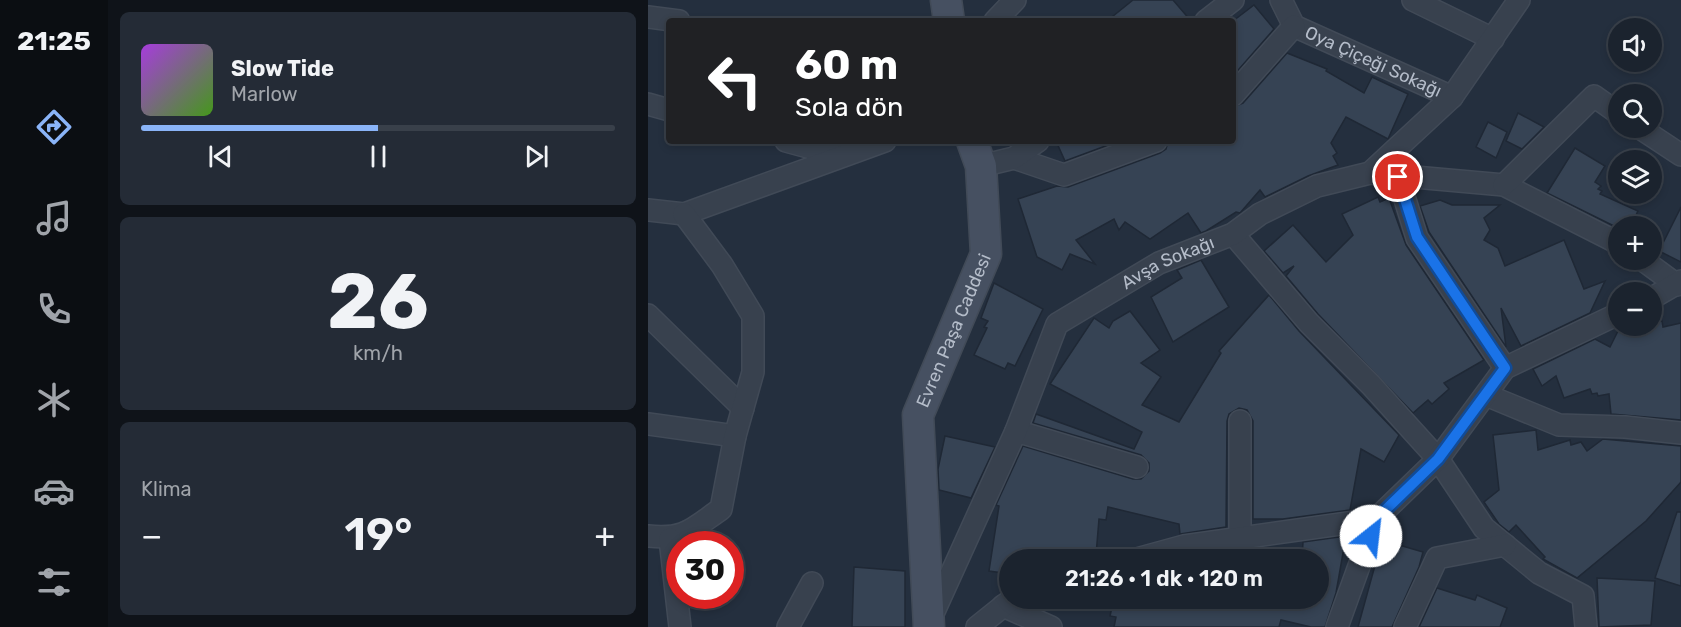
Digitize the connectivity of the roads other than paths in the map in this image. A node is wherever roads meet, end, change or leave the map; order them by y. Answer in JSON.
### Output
{"nodes":[{"id":1,"x":946,"y":0,"type":"edge"},
{"id":2,"x":1015,"y":0,"type":"edge"},
{"id":3,"x":1281,"y":0,"type":"edge"},
{"id":4,"x":1413,"y":0,"type":"edge"},
{"id":5,"x":1519,"y":0,"type":"edge"},
{"id":6,"x":1227,"y":2,"type":"edge"},
{"id":7,"x":648,"y":17,"type":"edge"},
{"id":8,"x":949,"y":18,"type":"edge"},
{"id":9,"x":997,"y":18,"type":"edge"},
{"id":10,"x":1209,"y":18,"type":"edge"},
{"id":11,"x":666,"y":19,"type":"edge"},
{"id":12,"x":1294,"y":26,"type":"junction"},
{"id":13,"x":1493,"y":39,"type":"junction"},
{"id":14,"x":1236,"y":92,"type":"edge"},
{"id":15,"x":1452,"y":98,"type":"junction"},
{"id":16,"x":648,"y":104,"type":"edge"},
{"id":17,"x":1608,"y":106,"type":"edge"},
{"id":18,"x":666,"y":109,"type":"edge"},
{"id":19,"x":1655,"y":138,"type":"edge"},
{"id":20,"x":797,"y":144,"type":"edge"},
{"id":21,"x":876,"y":144,"type":"edge"},
{"id":22,"x":1034,"y":144,"type":"edge"},
{"id":23,"x":1148,"y":144,"type":"edge"},
{"id":24,"x":977,"y":154,"type":"edge"},
{"id":25,"x":1681,"y":155,"type":"edge"},
{"id":26,"x":842,"y":156,"type":"junction"},
{"id":27,"x":1014,"y":158,"type":"junction"},
{"id":28,"x":1370,"y":173,"type":"junction"},
{"id":29,"x":1398,"y":177,"type":"junction"},
{"id":30,"x":1504,"y":185,"type":"junction"},
{"id":31,"x":648,"y":210,"type":"edge"},
{"id":32,"x":684,"y":214,"type":"junction"},
{"id":33,"x":1233,"y":234,"type":"junction"},
{"id":34,"x":1608,"y":238,"type":"edge"},
{"id":35,"x":1659,"y":270,"type":"edge"},
{"id":36,"x":1679,"y":283,"type":"edge"},
{"id":37,"x":1662,"y":292,"type":"edge"},
{"id":38,"x":648,"y":315,"type":"edge"},
{"id":39,"x":1608,"y":319,"type":"edge"},
{"id":40,"x":1505,"y":368,"type":"junction"},
{"id":41,"x":1486,"y":395,"type":"junction"},
{"id":42,"x":743,"y":408,"type":"junction"},
{"id":43,"x":1240,"y":421,"type":"dead end"},
{"id":44,"x":648,"y":424,"type":"edge"},
{"id":45,"x":1016,"y":431,"type":"junction"},
{"id":46,"x":1681,"y":433,"type":"edge"},
{"id":47,"x":735,"y":436,"type":"junction"},
{"id":48,"x":1438,"y":459,"type":"junction"},
{"id":49,"x":1137,"y":467,"type":"dead end"},
{"id":50,"x":1376,"y":519,"type":"junction"},
{"id":51,"x":690,"y":531,"type":"edge"},
{"id":52,"x":648,"y":536,"type":"edge"},
{"id":53,"x":666,"y":538,"type":"edge"},
{"id":54,"x":1240,"y":538,"type":"junction"},
{"id":55,"x":1505,"y":545,"type":"junction"},
{"id":56,"x":1173,"y":549,"type":"edge"},
{"id":57,"x":812,"y":583,"type":"dead end"},
{"id":58,"x":678,"y":609,"type":"edge"},
{"id":59,"x":999,"y":609,"type":"edge"},
{"id":60,"x":1019,"y":609,"type":"edge"},
{"id":61,"x":929,"y":626,"type":"edge"},
{"id":62,"x":680,"y":627,"type":"edge"},
{"id":63,"x":788,"y":627,"type":"edge"},
{"id":64,"x":977,"y":627,"type":"edge"},
{"id":65,"x":1051,"y":627,"type":"edge"},
{"id":66,"x":1337,"y":627,"type":"edge"},
{"id":67,"x":1405,"y":627,"type":"edge"},
{"id":68,"x":1586,"y":627,"type":"edge"}],
"edges":[{"from":1,"to":8,"type":"main road"},
{"from":2,"to":9,"type":"street"},
{"from":3,"to":12,"type":"street","name":"Oya Çiçeği Sokağı"},
{"from":4,"to":13,"type":"street"},
{"from":5,"to":13,"type":"street","name":"Avşa Sokağı"},
{"from":6,"to":10,"type":"street"},
{"from":7,"to":11,"type":"street"},
{"from":12,"to":14,"type":"street","name":"Oya Çiçeği Sokağı"},
{"from":12,"to":15,"type":"street","name":"Oya Çiçeği Sokağı"},
{"from":13,"to":15,"type":"street","name":"Avşa Sokağı"},
{"from":15,"to":28,"type":"street","name":"Avşa Sokağı"},
{"from":16,"to":18,"type":"street"},
{"from":17,"to":30,"type":"street"},
{"from":19,"to":25,"type":"street"},
{"from":20,"to":26,"type":"street"},
{"from":21,"to":26,"type":"street"},
{"from":22,"to":27,"type":"street"},
{"from":23,"to":27,"type":"street"},
{"from":24,"to":27,"type":"street"},
{"from":24,"to":61,"type":"main road","name":"Evren Paşa Caddesi"},
{"from":26,"to":32,"type":"street"},
{"from":28,"to":29,"type":"street"},
{"from":28,"to":33,"type":"street","name":"Avşa Sokağı"},
{"from":29,"to":30,"type":"street"},
{"from":29,"to":40,"type":"street"},
{"from":30,"to":34,"type":"street"},
{"from":31,"to":32,"type":"street"},
{"from":32,"to":42,"type":"street"},
{"from":33,"to":45,"type":"street","name":"Avşa Sokağı"},
{"from":33,"to":48,"type":"street"},
{"from":35,"to":36,"type":"street"},
{"from":36,"to":37,"type":"street"},
{"from":38,"to":42,"type":"street"},
{"from":39,"to":40,"type":"street"},
{"from":40,"to":41,"type":"street"},
{"from":41,"to":46,"type":"street"},
{"from":41,"to":48,"type":"street"},
{"from":42,"to":47,"type":"street"},
{"from":43,"to":54,"type":"street"},
{"from":44,"to":47,"type":"street"},
{"from":45,"to":49,"type":"street"},
{"from":45,"to":61,"type":"street","name":"Avşa Sokağı"},
{"from":47,"to":51,"type":"street"},
{"from":48,"to":50,"type":"street"},
{"from":48,"to":55,"type":"street"},
{"from":50,"to":54,"type":"street"},
{"from":50,"to":66,"type":"street"},
{"from":52,"to":53,"type":"street"},
{"from":54,"to":56,"type":"street"},
{"from":55,"to":67,"type":"street"},
{"from":55,"to":68,"type":"street"},
{"from":57,"to":63,"type":"street"},
{"from":58,"to":62,"type":"street"},
{"from":59,"to":64,"type":"street"},
{"from":60,"to":65,"type":"street"}]}
